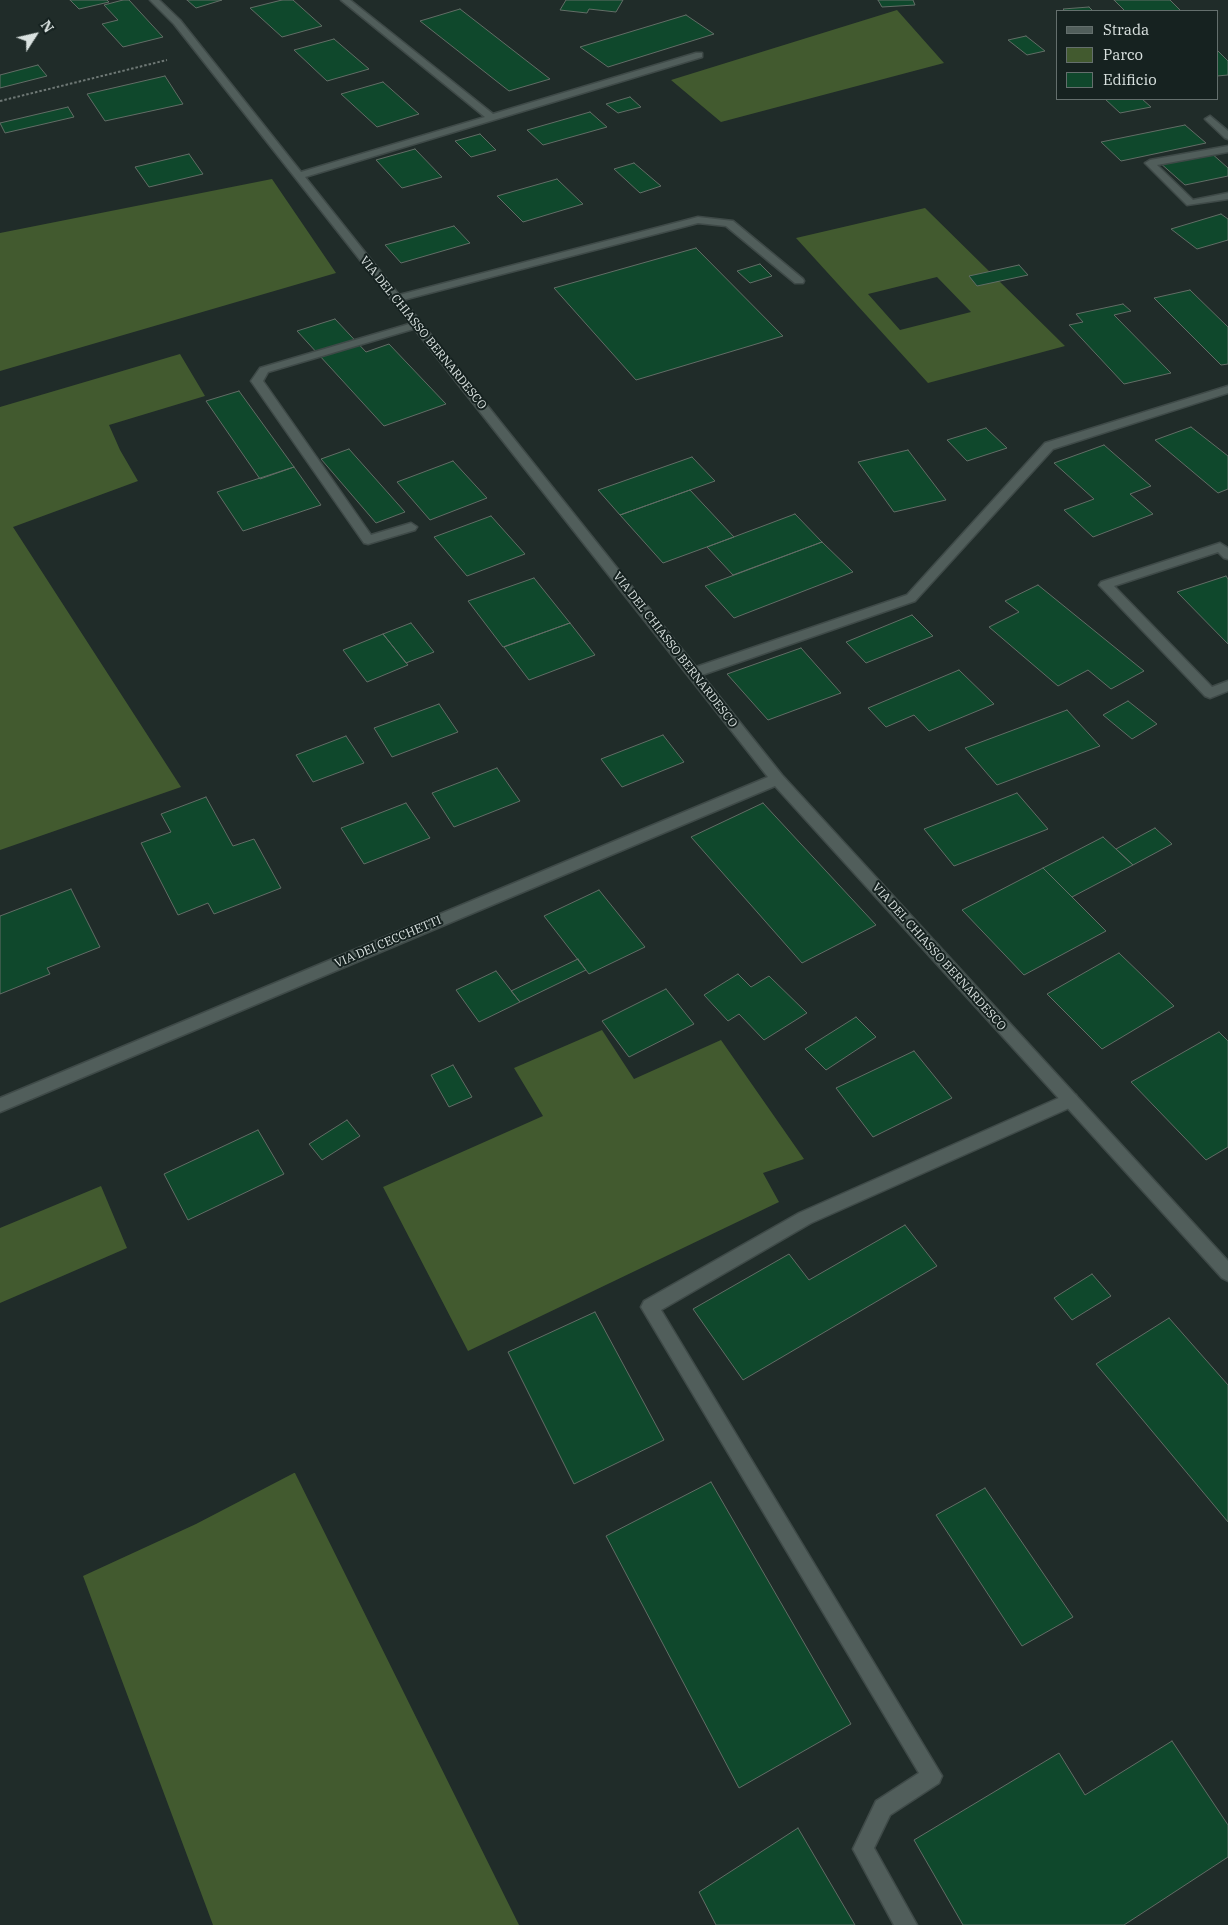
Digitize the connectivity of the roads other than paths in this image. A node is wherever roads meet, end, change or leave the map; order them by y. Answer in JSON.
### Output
{"nodes":[{"id":1,"x":154,"y":0,"type":"edge"},
{"id":2,"x":345,"y":0,"type":"edge"},
{"id":3,"x":699,"y":56,"type":"dead end"},
{"id":4,"x":492,"y":118,"type":"junction"},
{"id":5,"x":1210,"y":119,"type":"dead end"},
{"id":6,"x":1228,"y":136,"type":"edge"},
{"id":7,"x":1228,"y":148,"type":"edge"},
{"id":8,"x":299,"y":176,"type":"junction"},
{"id":9,"x":1228,"y":196,"type":"edge"},
{"id":10,"x":799,"y":281,"type":"dead end"},
{"id":11,"x":396,"y":299,"type":"junction"},
{"id":12,"x":416,"y":325,"type":"junction"},
{"id":13,"x":1228,"y":389,"type":"edge"},
{"id":14,"x":411,"y":528,"type":"dead end"},
{"id":15,"x":1228,"y":555,"type":"edge"},
{"id":16,"x":693,"y":673,"type":"junction"},
{"id":17,"x":1228,"y":686,"type":"edge"},
{"id":18,"x":777,"y":779,"type":"junction"},
{"id":19,"x":1070,"y":1100,"type":"junction"},
{"id":20,"x":0,"y":1105,"type":"edge"},
{"id":21,"x":1228,"y":1273,"type":"edge"},
{"id":22,"x":906,"y":1925,"type":"edge"}],
"edges":[{"from":1,"to":8,"type":"street","name":"VIA DEL CHIASSO BERNARDESCO"},
{"from":2,"to":4,"type":"street"},
{"from":3,"to":4,"type":"street"},
{"from":4,"to":8,"type":"street"},
{"from":5,"to":6,"type":"street"},
{"from":7,"to":9,"type":"street"},
{"from":8,"to":11,"type":"street","name":"VIA DEL CHIASSO BERNARDESCO"},
{"from":10,"to":11,"type":"street"},
{"from":11,"to":12,"type":"street","name":"VIA DEL CHIASSO BERNARDESCO"},
{"from":12,"to":14,"type":"street"},
{"from":12,"to":16,"type":"street","name":"VIA DEL CHIASSO BERNARDESCO"},
{"from":13,"to":16,"type":"street"},
{"from":15,"to":17,"type":"street"},
{"from":16,"to":18,"type":"street","name":"VIA DEL CHIASSO BERNARDESCO"},
{"from":18,"to":19,"type":"street","name":"VIA DEL CHIASSO BERNARDESCO"},
{"from":18,"to":20,"type":"street","name":"VIA DEI CECCHETTI"},
{"from":19,"to":21,"type":"street","name":"VIA DEL CHIASSO BERNARDESCO"},
{"from":19,"to":22,"type":"street"}]}
